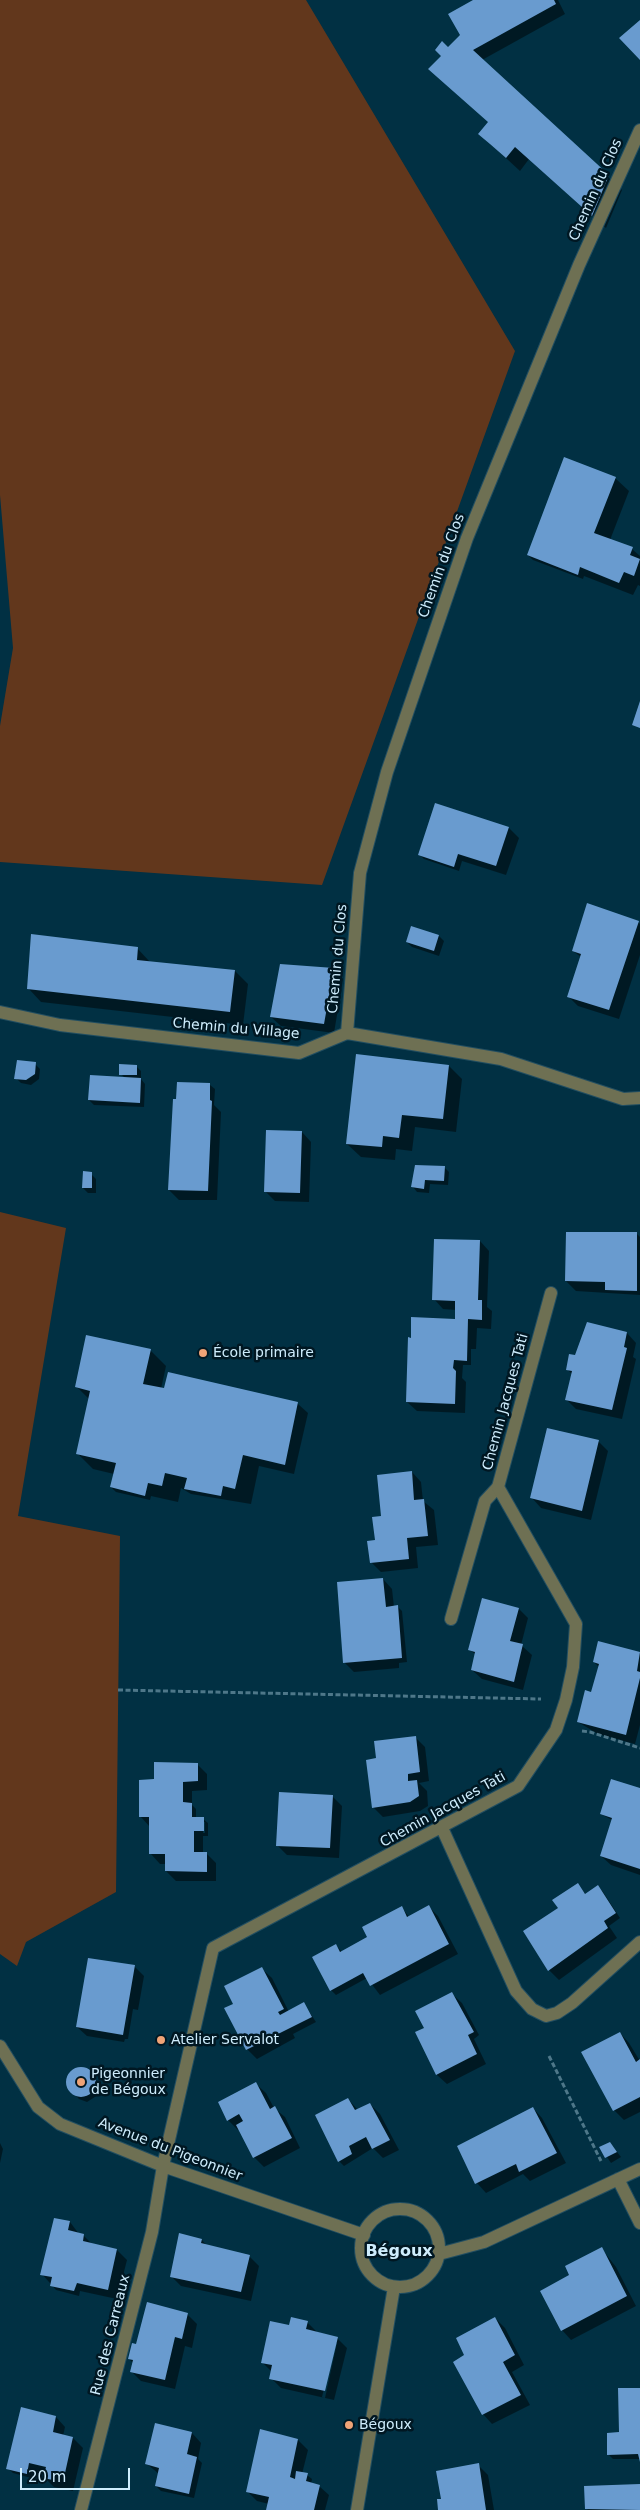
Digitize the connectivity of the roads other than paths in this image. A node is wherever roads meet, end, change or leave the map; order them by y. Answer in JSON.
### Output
{"nodes":[{"id":1,"x":640,"y":130,"type":"edge"},
{"id":2,"x":0,"y":1012,"type":"edge"},
{"id":3,"x":347,"y":1033,"type":"junction"},
{"id":4,"x":640,"y":1098,"type":"edge"},
{"id":5,"x":551,"y":1293,"type":"dead end"},
{"id":6,"x":498,"y":1487,"type":"junction"},
{"id":7,"x":451,"y":1619,"type":"dead end"},
{"id":8,"x":442,"y":1828,"type":"junction"},
{"id":9,"x":640,"y":1942,"type":"edge"},
{"id":10,"x":0,"y":2046,"type":"edge"},
{"id":11,"x":163,"y":2166,"type":"junction"},
{"id":12,"x":640,"y":2169,"type":"edge"},
{"id":13,"x":618,"y":2179,"type":"junction"},
{"id":14,"x":640,"y":2223,"type":"edge"},
{"id":15,"x":364,"y":2235,"type":"junction"},
{"id":16,"x":440,"y":2254,"type":"junction"},
{"id":17,"x":394,"y":2287,"type":"junction"},
{"id":18,"x":81,"y":2510,"type":"edge"},
{"id":19,"x":357,"y":2510,"type":"edge"}],
"edges":[{"from":1,"to":3,"type":"street","name":"Chemin du Clos"},
{"from":2,"to":3,"type":"street","name":"Chemin du Village"},
{"from":3,"to":4,"type":"street"},
{"from":5,"to":6,"type":"street","name":"Chemin Jacques Tati"},
{"from":6,"to":7,"type":"street"},
{"from":6,"to":8,"type":"street","name":"Chemin Jacques Tati"},
{"from":8,"to":9,"type":"street"},
{"from":8,"to":11,"type":"street","name":"Chemin Jacques Tati"},
{"from":10,"to":11,"type":"street","name":"Avenue du Pigeonnier"},
{"from":11,"to":15,"type":"street","name":"Avenue du Pigeonnier"},
{"from":11,"to":18,"type":"street","name":"Rue des Carreaux"},
{"from":12,"to":13,"type":"street"},
{"from":13,"to":14,"type":"street"},
{"from":13,"to":16,"type":"street"},
{"from":15,"to":16,"type":"street"},
{"from":15,"to":17,"type":"street"},
{"from":16,"to":17,"type":"street"},
{"from":17,"to":19,"type":"street"}]}
